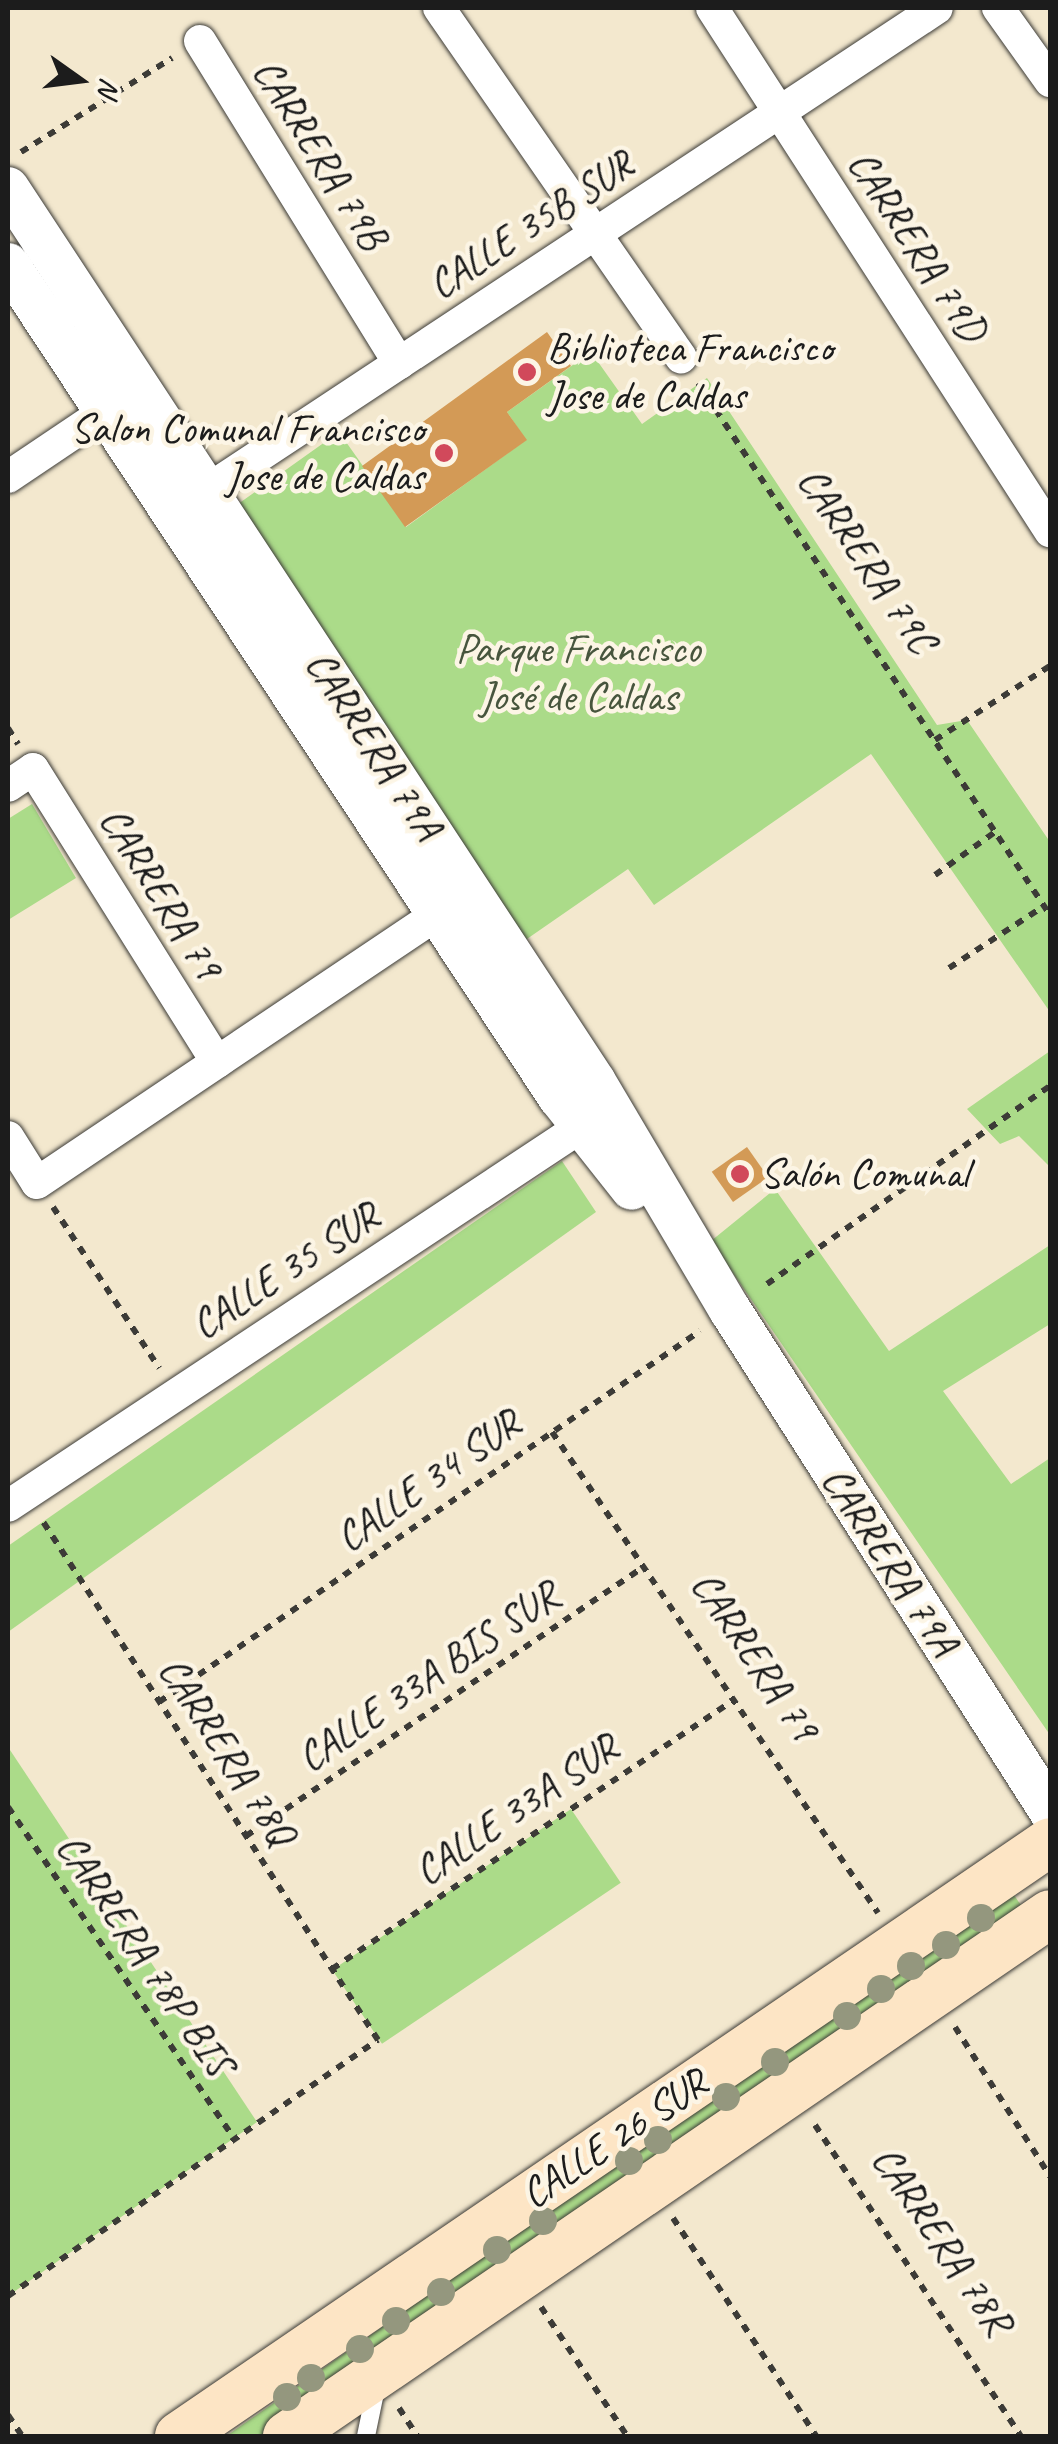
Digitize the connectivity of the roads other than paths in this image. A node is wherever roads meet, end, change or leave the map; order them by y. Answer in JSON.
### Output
{"nodes":[{"id":1,"x":438,"y":8,"type":"edge"},
{"id":2,"x":712,"y":8,"type":"edge"},
{"id":3,"x":936,"y":8,"type":"edge"},
{"id":4,"x":998,"y":8,"type":"edge"},
{"id":5,"x":200,"y":41,"type":"road end"},
{"id":6,"x":1050,"y":81,"type":"edge"},
{"id":7,"x":779,"y":112,"type":"junction"},
{"id":8,"x":8,"y":188,"type":"edge"},
{"id":9,"x":596,"y":233,"type":"junction"},
{"id":10,"x":8,"y":264,"type":"edge"},
{"id":11,"x":681,"y":357,"type":"road end"},
{"id":12,"x":398,"y":363,"type":"junction"},
{"id":13,"x":122,"y":400,"type":"junction"},
{"id":14,"x":8,"y":477,"type":"edge"},
{"id":15,"x":189,"y":502,"type":"junction"},
{"id":16,"x":1050,"y":531,"type":"edge"},
{"id":17,"x":20,"y":777,"type":"edge"},
{"id":18,"x":455,"y":903,"type":"junction"},
{"id":19,"x":217,"y":1062,"type":"junction"},
{"id":20,"x":596,"y":1117,"type":"junction"},
{"id":21,"x":8,"y":1136,"type":"edge"},
{"id":22,"x":16,"y":1500,"type":"edge"},
{"id":23,"x":1050,"y":1811,"type":"edge"},
{"id":24,"x":1050,"y":1842,"type":"edge"},
{"id":25,"x":1050,"y":1914,"type":"edge"},
{"id":26,"x":384,"y":2383,"type":"junction"},
{"id":27,"x":178,"y":2436,"type":"edge"},
{"id":28,"x":287,"y":2436,"type":"edge"},
{"id":29,"x":366,"y":2436,"type":"edge"}],
"edges":[{"from":1,"to":9,"type":"street"},
{"from":2,"to":7,"type":"street","name":"CARRERA 79D"},
{"from":3,"to":7,"type":"street","name":"CALLE 35B SUR"},
{"from":4,"to":6,"type":"street"},
{"from":5,"to":12,"type":"street","name":"CARRERA 79B"},
{"from":7,"to":9,"type":"street","name":"CALLE 35B SUR"},
{"from":7,"to":16,"type":"street","name":"CARRERA 79D"},
{"from":8,"to":13,"type":"street","name":"CARRERA 79A"},
{"from":9,"to":11,"type":"street"},
{"from":9,"to":12,"type":"street","name":"CALLE 35B SUR"},
{"from":10,"to":13,"type":"street","name":"CARRERA 79A"},
{"from":12,"to":15,"type":"street","name":"CALLE 35B SUR"},
{"from":13,"to":14,"type":"street"},
{"from":13,"to":15,"type":"street","name":"CARRERA 79A"},
{"from":15,"to":18,"type":"street","name":"CARRERA 79A"},
{"from":17,"to":19,"type":"street","name":"CARRERA 79"},
{"from":18,"to":19,"type":"street"},
{"from":18,"to":20,"type":"street","name":"CARRERA 79A"},
{"from":19,"to":21,"type":"street"},
{"from":20,"to":22,"type":"street","name":"CALLE 35 SUR"},
{"from":20,"to":23,"type":"street","name":"CARRERA 79A"},
{"from":24,"to":27,"type":"main road","name":"CALLE 26 SUR"},
{"from":25,"to":26,"type":"main road","name":"CALLE 26 SUR"},
{"from":26,"to":28,"type":"main road","name":"CALLE 26 SUR"},
{"from":26,"to":29,"type":"lane"}]}
